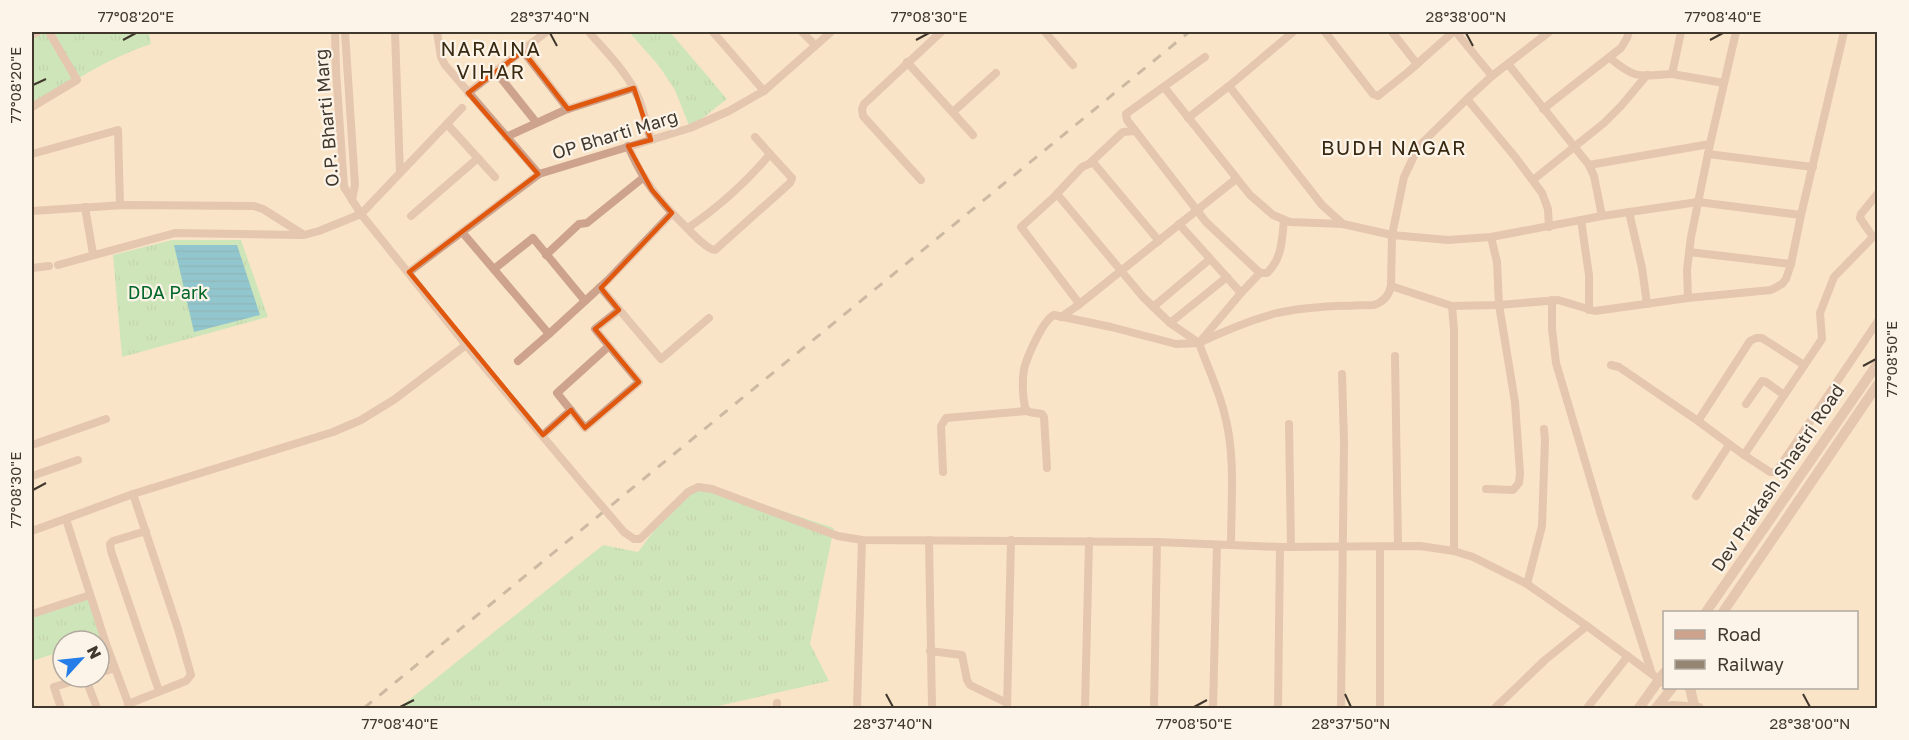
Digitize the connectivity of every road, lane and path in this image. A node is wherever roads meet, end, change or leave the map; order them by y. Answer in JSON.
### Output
{"nodes":[{"id":1,"x":49,"y":32,"type":"edge"},
{"id":2,"x":335,"y":32,"type":"edge"},
{"id":3,"x":345,"y":32,"type":"edge"},
{"id":4,"x":395,"y":32,"type":"edge"},
{"id":5,"x":437,"y":32,"type":"edge"},
{"id":6,"x":546,"y":32,"type":"edge"},
{"id":7,"x":589,"y":32,"type":"edge"},
{"id":8,"x":713,"y":32,"type":"edge"},
{"id":9,"x":802,"y":32,"type":"edge"},
{"id":10,"x":831,"y":32,"type":"edge"},
{"id":11,"x":941,"y":32,"type":"edge"},
{"id":12,"x":1045,"y":32,"type":"edge"},
{"id":13,"x":1293,"y":32,"type":"edge"},
{"id":14,"x":1325,"y":32,"type":"edge"},
{"id":15,"x":1392,"y":32,"type":"edge"},
{"id":16,"x":1454,"y":32,"type":"edge"},
{"id":17,"x":1549,"y":32,"type":"edge"},
{"id":18,"x":1629,"y":32,"type":"edge"},
{"id":19,"x":1681,"y":32,"type":"edge"},
{"id":20,"x":1736,"y":32,"type":"edge"},
{"id":21,"x":1844,"y":32,"type":"edge"},
{"id":22,"x":815,"y":45,"type":"junction"},
{"id":23,"x":523,"y":51,"type":"junction"},
{"id":24,"x":1205,"y":57,"type":"dead end"},
{"id":25,"x":1610,"y":58,"type":"junction"},
{"id":26,"x":907,"y":62,"type":"junction"},
{"id":27,"x":1417,"y":64,"type":"junction"},
{"id":28,"x":1508,"y":64,"type":"junction"},
{"id":29,"x":1073,"y":65,"type":"dead end"},
{"id":30,"x":496,"y":72,"type":"junction"},
{"id":31,"x":996,"y":73,"type":"dead end"},
{"id":32,"x":1672,"y":74,"type":"junction"},
{"id":33,"x":1647,"y":75,"type":"junction"},
{"id":34,"x":1492,"y":76,"type":"junction"},
{"id":35,"x":1724,"y":83,"type":"junction"},
{"id":36,"x":1229,"y":86,"type":"junction"},
{"id":37,"x":1164,"y":87,"type":"junction"},
{"id":38,"x":634,"y":88,"type":"junction"},
{"id":39,"x":764,"y":91,"type":"junction"},
{"id":40,"x":468,"y":93,"type":"junction"},
{"id":41,"x":1467,"y":99,"type":"junction"},
{"id":42,"x":32,"y":106,"type":"edge"},
{"id":43,"x":462,"y":108,"type":"dead end"},
{"id":44,"x":568,"y":109,"type":"junction"},
{"id":45,"x":1543,"y":109,"type":"junction"},
{"id":46,"x":953,"y":112,"type":"junction"},
{"id":47,"x":1188,"y":118,"type":"junction"},
{"id":48,"x":536,"y":122,"type":"junction"},
{"id":49,"x":447,"y":123,"type":"junction"},
{"id":50,"x":1135,"y":131,"type":"junction"},
{"id":51,"x":973,"y":135,"type":"dead end"},
{"id":52,"x":506,"y":137,"type":"junction"},
{"id":53,"x":755,"y":137,"type":"dead end"},
{"id":54,"x":651,"y":140,"type":"junction"},
{"id":55,"x":1710,"y":144,"type":"junction"},
{"id":56,"x":628,"y":146,"type":"junction"},
{"id":57,"x":1574,"y":147,"type":"junction"},
{"id":58,"x":32,"y":154,"type":"edge"},
{"id":59,"x":770,"y":154,"type":"junction"},
{"id":60,"x":1708,"y":154,"type":"junction"},
{"id":61,"x":477,"y":158,"type":"junction"},
{"id":62,"x":1092,"y":161,"type":"junction"},
{"id":63,"x":1589,"y":165,"type":"junction"},
{"id":64,"x":1813,"y":167,"type":"junction"},
{"id":65,"x":400,"y":173,"type":"junction"},
{"id":66,"x":539,"y":174,"type":"junction"},
{"id":67,"x":495,"y":177,"type":"dead end"},
{"id":68,"x":644,"y":177,"type":"junction"},
{"id":69,"x":1236,"y":179,"type":"junction"},
{"id":70,"x":921,"y":180,"type":"dead end"},
{"id":71,"x":1533,"y":180,"type":"junction"},
{"id":72,"x":1878,"y":193,"type":"edge"},
{"id":73,"x":1057,"y":194,"type":"junction"},
{"id":74,"x":352,"y":200,"type":"junction"},
{"id":75,"x":1698,"y":202,"type":"junction"},
{"id":76,"x":120,"y":205,"type":"junction"},
{"id":77,"x":85,"y":207,"type":"junction"},
{"id":78,"x":1196,"y":210,"type":"junction"},
{"id":79,"x":32,"y":211,"type":"edge"},
{"id":80,"x":1629,"y":212,"type":"junction"},
{"id":81,"x":672,"y":213,"type":"junction"},
{"id":82,"x":361,"y":214,"type":"junction"},
{"id":83,"x":1801,"y":215,"type":"junction"},
{"id":84,"x":411,"y":216,"type":"dead end"},
{"id":85,"x":1602,"y":216,"type":"junction"},
{"id":86,"x":1284,"y":220,"type":"junction"},
{"id":87,"x":1581,"y":220,"type":"junction"},
{"id":88,"x":1179,"y":224,"type":"junction"},
{"id":89,"x":1343,"y":224,"type":"junction"},
{"id":90,"x":1549,"y":226,"type":"junction"},
{"id":91,"x":688,"y":228,"type":"junction"},
{"id":92,"x":462,"y":232,"type":"junction"},
{"id":93,"x":304,"y":235,"type":"junction"},
{"id":94,"x":1392,"y":235,"type":"junction"},
{"id":95,"x":1491,"y":237,"type":"junction"},
{"id":96,"x":1159,"y":241,"type":"junction"},
{"id":97,"x":1689,"y":252,"type":"junction"},
{"id":98,"x":93,"y":254,"type":"junction"},
{"id":99,"x":546,"y":255,"type":"junction"},
{"id":100,"x":1210,"y":259,"type":"junction"},
{"id":101,"x":1791,"y":264,"type":"junction"},
{"id":102,"x":58,"y":265,"type":"dead end"},
{"id":103,"x":50,"y":266,"type":"dead end"},
{"id":104,"x":32,"y":268,"type":"edge"},
{"id":105,"x":494,"y":269,"type":"junction"},
{"id":106,"x":409,"y":272,"type":"junction"},
{"id":107,"x":1122,"y":272,"type":"junction"},
{"id":108,"x":1260,"y":273,"type":"junction"},
{"id":109,"x":1227,"y":277,"type":"junction"},
{"id":110,"x":1391,"y":286,"type":"junction"},
{"id":111,"x":600,"y":287,"type":"junction"},
{"id":112,"x":1241,"y":293,"type":"junction"},
{"id":113,"x":1688,"y":298,"type":"junction"},
{"id":114,"x":1552,"y":300,"type":"junction"},
{"id":115,"x":585,"y":301,"type":"junction"},
{"id":116,"x":1647,"y":304,"type":"junction"},
{"id":117,"x":1500,"y":305,"type":"junction"},
{"id":118,"x":1077,"y":306,"type":"junction"},
{"id":119,"x":1452,"y":306,"type":"junction"},
{"id":120,"x":1153,"y":307,"type":"junction"},
{"id":121,"x":619,"y":310,"type":"junction"},
{"id":122,"x":1589,"y":310,"type":"junction"},
{"id":123,"x":1061,"y":316,"type":"junction"},
{"id":124,"x":709,"y":318,"type":"dead end"},
{"id":125,"x":1878,"y":321,"type":"edge"},
{"id":126,"x":1170,"y":323,"type":"junction"},
{"id":127,"x":549,"y":334,"type":"junction"},
{"id":128,"x":1199,"y":343,"type":"junction"},
{"id":129,"x":466,"y":345,"type":"junction"},
{"id":130,"x":609,"y":346,"type":"junction"},
{"id":131,"x":1395,"y":356,"type":"dead end"},
{"id":132,"x":518,"y":361,"type":"dead end"},
{"id":133,"x":1878,"y":363,"type":"edge"},
{"id":134,"x":1611,"y":365,"type":"dead end"},
{"id":135,"x":1804,"y":365,"type":"junction"},
{"id":136,"x":1342,"y":374,"type":"dead end"},
{"id":137,"x":1878,"y":384,"type":"edge"},
{"id":138,"x":1784,"y":395,"type":"junction"},
{"id":139,"x":1746,"y":404,"type":"dead end"},
{"id":140,"x":571,"y":410,"type":"junction"},
{"id":141,"x":1026,"y":411,"type":"junction"},
{"id":142,"x":106,"y":419,"type":"dead end"},
{"id":143,"x":1698,"y":421,"type":"junction"},
{"id":144,"x":1289,"y":424,"type":"dead end"},
{"id":145,"x":1544,"y":429,"type":"dead end"},
{"id":146,"x":543,"y":435,"type":"junction"},
{"id":147,"x":32,"y":445,"type":"edge"},
{"id":148,"x":1729,"y":445,"type":"junction"},
{"id":149,"x":1744,"y":455,"type":"junction"},
{"id":150,"x":78,"y":460,"type":"dead end"},
{"id":151,"x":1047,"y":468,"type":"dead end"},
{"id":152,"x":943,"y":472,"type":"dead end"},
{"id":153,"x":32,"y":476,"type":"edge"},
{"id":154,"x":1486,"y":489,"type":"dead end"},
{"id":155,"x":133,"y":494,"type":"junction"},
{"id":156,"x":1696,"y":496,"type":"dead end"},
{"id":157,"x":66,"y":519,"type":"junction"},
{"id":158,"x":32,"y":531,"type":"edge"},
{"id":159,"x":146,"y":531,"type":"junction"},
{"id":160,"x":862,"y":540,"type":"junction"},
{"id":161,"x":929,"y":540,"type":"junction"},
{"id":162,"x":1011,"y":540,"type":"junction"},
{"id":163,"x":1089,"y":541,"type":"junction"},
{"id":164,"x":1157,"y":542,"type":"junction"},
{"id":165,"x":1216,"y":545,"type":"junction"},
{"id":166,"x":1231,"y":545,"type":"junction"},
{"id":167,"x":1343,"y":546,"type":"junction"},
{"id":168,"x":1398,"y":546,"type":"junction"},
{"id":169,"x":1280,"y":547,"type":"junction"},
{"id":170,"x":1292,"y":547,"type":"junction"},
{"id":171,"x":1380,"y":547,"type":"junction"},
{"id":172,"x":1454,"y":551,"type":"junction"},
{"id":173,"x":1527,"y":584,"type":"junction"},
{"id":174,"x":90,"y":595,"type":"junction"},
{"id":175,"x":1707,"y":611,"type":"edge"},
{"id":176,"x":1724,"y":611,"type":"edge"},
{"id":177,"x":32,"y":614,"type":"edge"},
{"id":178,"x":1587,"y":626,"type":"junction"},
{"id":179,"x":930,"y":651,"type":"junction"},
{"id":180,"x":1628,"y":656,"type":"junction"},
{"id":181,"x":115,"y":668,"type":"junction"},
{"id":182,"x":111,"y":669,"type":"edge"},
{"id":183,"x":1663,"y":677,"type":"edge"},
{"id":184,"x":1663,"y":681,"type":"edge"},
{"id":185,"x":1663,"y":684,"type":"edge"},
{"id":186,"x":1663,"y":688,"type":"edge"},
{"id":187,"x":55,"y":689,"type":"edge"},
{"id":188,"x":90,"y":689,"type":"edge"},
{"id":189,"x":1691,"y":689,"type":"edge"},
{"id":190,"x":159,"y":691,"type":"junction"},
{"id":191,"x":129,"y":706,"type":"edge"},
{"id":192,"x":1007,"y":706,"type":"edge"},
{"id":193,"x":1696,"y":707,"type":"edge"},
{"id":194,"x":61,"y":708,"type":"edge"},
{"id":195,"x":97,"y":708,"type":"edge"},
{"id":196,"x":857,"y":708,"type":"edge"},
{"id":197,"x":932,"y":708,"type":"edge"},
{"id":198,"x":1085,"y":708,"type":"edge"},
{"id":199,"x":1154,"y":708,"type":"edge"},
{"id":200,"x":1213,"y":708,"type":"edge"},
{"id":201,"x":1278,"y":708,"type":"edge"},
{"id":202,"x":1341,"y":708,"type":"edge"},
{"id":203,"x":1380,"y":708,"type":"edge"},
{"id":204,"x":1495,"y":708,"type":"edge"},
{"id":205,"x":1587,"y":708,"type":"edge"},
{"id":206,"x":1639,"y":708,"type":"edge"},
{"id":207,"x":1657,"y":708,"type":"edge"}],
"edges":[{"from":1,"to":42,"type":"street"},
{"from":2,"to":74,"type":"street","name":"O.P. Bharti Marg"},
{"from":3,"to":74,"type":"street","name":"O.P. Bharti Marg"},
{"from":4,"to":65,"type":"street"},
{"from":5,"to":40,"type":"street"},
{"from":6,"to":23,"type":"street"},
{"from":7,"to":38,"type":"street"},
{"from":8,"to":39,"type":"street"},
{"from":9,"to":22,"type":"street"},
{"from":10,"to":22,"type":"street","name":"OP Bharti Marg"},
{"from":11,"to":26,"type":"street"},
{"from":12,"to":29,"type":"street"},
{"from":13,"to":36,"type":"street"},
{"from":14,"to":27,"type":"street"},
{"from":15,"to":27,"type":"street"},
{"from":16,"to":27,"type":"street"},
{"from":16,"to":34,"type":"street"},
{"from":17,"to":28,"type":"street"},
{"from":18,"to":25,"type":"street"},
{"from":19,"to":32,"type":"street"},
{"from":20,"to":35,"type":"street"},
{"from":21,"to":64,"type":"street"},
{"from":22,"to":39,"type":"street","name":"OP Bharti Marg"},
{"from":23,"to":30,"type":"street"},
{"from":23,"to":44,"type":"street"},
{"from":24,"to":37,"type":"street"},
{"from":25,"to":33,"type":"street"},
{"from":25,"to":45,"type":"street"},
{"from":26,"to":46,"type":"street"},
{"from":26,"to":70,"type":"street"},
{"from":28,"to":34,"type":"street"},
{"from":28,"to":45,"type":"street"},
{"from":30,"to":40,"type":"street"},
{"from":30,"to":48,"type":"street"},
{"from":31,"to":46,"type":"street"},
{"from":32,"to":33,"type":"street"},
{"from":32,"to":35,"type":"street"},
{"from":33,"to":57,"type":"street"},
{"from":34,"to":41,"type":"street"},
{"from":35,"to":55,"type":"street"},
{"from":36,"to":47,"type":"street"},
{"from":36,"to":89,"type":"street"},
{"from":37,"to":47,"type":"street"},
{"from":37,"to":50,"type":"street"},
{"from":38,"to":44,"type":"street"},
{"from":38,"to":54,"type":"street"},
{"from":39,"to":54,"type":"street","name":"OP Bharti Marg"},
{"from":40,"to":52,"type":"street"},
{"from":41,"to":71,"type":"street"},
{"from":41,"to":94,"type":"street"},
{"from":43,"to":49,"type":"street"},
{"from":44,"to":48,"type":"street"},
{"from":45,"to":57,"type":"street"},
{"from":46,"to":51,"type":"street"},
{"from":47,"to":69,"type":"street"},
{"from":48,"to":52,"type":"street"},
{"from":49,"to":61,"type":"street"},
{"from":49,"to":65,"type":"street"},
{"from":50,"to":62,"type":"street"},
{"from":50,"to":78,"type":"street"},
{"from":52,"to":66,"type":"street"},
{"from":53,"to":59,"type":"street"},
{"from":54,"to":56,"type":"street","name":"OP Bharti Marg"},
{"from":55,"to":60,"type":"street"},
{"from":55,"to":63,"type":"street"},
{"from":56,"to":66,"type":"street","name":"OP Bharti Marg"},
{"from":56,"to":68,"type":"street"},
{"from":57,"to":63,"type":"street"},
{"from":57,"to":71,"type":"street"},
{"from":58,"to":76,"type":"street"},
{"from":59,"to":91,"type":"street"},
{"from":59,"to":91,"type":"street"},
{"from":60,"to":64,"type":"street"},
{"from":60,"to":75,"type":"street"},
{"from":61,"to":67,"type":"street"},
{"from":61,"to":84,"type":"street"},
{"from":62,"to":73,"type":"street"},
{"from":62,"to":96,"type":"street"},
{"from":63,"to":85,"type":"street"},
{"from":64,"to":83,"type":"street"},
{"from":65,"to":82,"type":"street"},
{"from":66,"to":92,"type":"street","name":"OP Bharti Marg"},
{"from":68,"to":81,"type":"street"},
{"from":68,"to":99,"type":"street"},
{"from":69,"to":78,"type":"street"},
{"from":69,"to":86,"type":"street"},
{"from":71,"to":90,"type":"street"},
{"from":72,"to":135,"type":"street"},
{"from":73,"to":107,"type":"street"},
{"from":73,"to":118,"type":"street"},
{"from":74,"to":82,"type":"street","name":"O.P. Bharti Marg"},
{"from":75,"to":80,"type":"street"},
{"from":75,"to":83,"type":"street"},
{"from":75,"to":97,"type":"street"},
{"from":76,"to":77,"type":"street"},
{"from":76,"to":93,"type":"street"},
{"from":77,"to":79,"type":"street"},
{"from":77,"to":98,"type":"street"},
{"from":78,"to":88,"type":"street"},
{"from":78,"to":108,"type":"street"},
{"from":80,"to":85,"type":"street"},
{"from":80,"to":116,"type":"street"},
{"from":81,"to":91,"type":"street"},
{"from":81,"to":111,"type":"street"},
{"from":82,"to":93,"type":"street"},
{"from":82,"to":106,"type":"street","name":"O.P. Bharti Marg"},
{"from":83,"to":101,"type":"street"},
{"from":85,"to":87,"type":"street"},
{"from":86,"to":89,"type":"street"},
{"from":86,"to":108,"type":"street"},
{"from":87,"to":90,"type":"street"},
{"from":87,"to":122,"type":"street"},
{"from":88,"to":96,"type":"street"},
{"from":88,"to":100,"type":"street"},
{"from":89,"to":94,"type":"street"},
{"from":90,"to":95,"type":"street"},
{"from":92,"to":105,"type":"street"},
{"from":92,"to":106,"type":"street","name":"OP Bharti Marg"},
{"from":93,"to":98,"type":"street"},
{"from":94,"to":95,"type":"street"},
{"from":94,"to":110,"type":"street"},
{"from":95,"to":117,"type":"street"},
{"from":96,"to":107,"type":"street"},
{"from":97,"to":101,"type":"street"},
{"from":97,"to":113,"type":"street"},
{"from":98,"to":102,"type":"street"},
{"from":99,"to":105,"type":"street"},
{"from":99,"to":115,"type":"street"},
{"from":100,"to":109,"type":"street"},
{"from":100,"to":120,"type":"street"},
{"from":101,"to":113,"type":"street"},
{"from":103,"to":104,"type":"street"},
{"from":105,"to":127,"type":"street"},
{"from":106,"to":129,"type":"street","name":"O.P. Bharti Marg"},
{"from":107,"to":118,"type":"street"},
{"from":107,"to":120,"type":"street"},
{"from":108,"to":112,"type":"street"},
{"from":109,"to":112,"type":"street"},
{"from":109,"to":126,"type":"street"},
{"from":110,"to":119,"type":"street"},
{"from":110,"to":128,"type":"street"},
{"from":111,"to":115,"type":"street"},
{"from":111,"to":121,"type":"street"},
{"from":112,"to":128,"type":"street"},
{"from":113,"to":116,"type":"street"},
{"from":114,"to":117,"type":"street"},
{"from":114,"to":122,"type":"street"},
{"from":114,"to":183,"type":"street"},
{"from":115,"to":127,"type":"street"},
{"from":116,"to":122,"type":"street"},
{"from":117,"to":119,"type":"street"},
{"from":117,"to":154,"type":"street"},
{"from":118,"to":123,"type":"street"},
{"from":119,"to":172,"type":"street"},
{"from":120,"to":126,"type":"street"},
{"from":121,"to":124,"type":"street"},
{"from":121,"to":130,"type":"street"},
{"from":123,"to":128,"type":"street"},
{"from":123,"to":141,"type":"street"},
{"from":125,"to":149,"type":"street"},
{"from":126,"to":128,"type":"street"},
{"from":127,"to":132,"type":"street"},
{"from":128,"to":166,"type":"street"},
{"from":129,"to":146,"type":"street","name":"O.P. Bharti Marg"},
{"from":129,"to":155,"type":"street"},
{"from":130,"to":140,"type":"street"},
{"from":130,"to":140,"type":"street"},
{"from":131,"to":168,"type":"street"},
{"from":133,"to":175,"type":"street","name":"Dev Prakash Shastri Road"},
{"from":134,"to":143,"type":"street"},
{"from":135,"to":138,"type":"street"},
{"from":135,"to":143,"type":"street"},
{"from":136,"to":167,"type":"street"},
{"from":137,"to":176,"type":"street","name":"Dev Prakash Shastri Road"},
{"from":138,"to":139,"type":"street"},
{"from":138,"to":149,"type":"street"},
{"from":140,"to":146,"type":"street"},
{"from":141,"to":151,"type":"street"},
{"from":141,"to":152,"type":"street"},
{"from":142,"to":147,"type":"street"},
{"from":143,"to":148,"type":"street"},
{"from":144,"to":170,"type":"street"},
{"from":145,"to":173,"type":"street"},
{"from":146,"to":160,"type":"street","name":"O.P. Bharti Marg","bridge":true},
{"from":148,"to":149,"type":"street"},
{"from":148,"to":156,"type":"street"},
{"from":150,"to":153,"type":"street"},
{"from":155,"to":157,"type":"street"},
{"from":155,"to":159,"type":"street"},
{"from":157,"to":158,"type":"street"},
{"from":157,"to":174,"type":"street"},
{"from":159,"to":190,"type":"street"},
{"from":159,"to":190,"type":"street"},
{"from":160,"to":161,"type":"street"},
{"from":160,"to":196,"type":"street"},
{"from":161,"to":162,"type":"street"},
{"from":161,"to":179,"type":"street"},
{"from":162,"to":163,"type":"street"},
{"from":162,"to":192,"type":"street"},
{"from":163,"to":164,"type":"street"},
{"from":163,"to":198,"type":"street"},
{"from":164,"to":165,"type":"street"},
{"from":164,"to":199,"type":"street"},
{"from":165,"to":166,"type":"street"},
{"from":165,"to":200,"type":"street"},
{"from":166,"to":169,"type":"street"},
{"from":167,"to":170,"type":"street"},
{"from":167,"to":171,"type":"street"},
{"from":167,"to":202,"type":"street"},
{"from":168,"to":171,"type":"street"},
{"from":168,"to":172,"type":"street"},
{"from":169,"to":170,"type":"street"},
{"from":169,"to":201,"type":"street"},
{"from":171,"to":203,"type":"street"},
{"from":172,"to":173,"type":"street"},
{"from":173,"to":178,"type":"street"},
{"from":174,"to":177,"type":"street"},
{"from":174,"to":181,"type":"street"},
{"from":178,"to":180,"type":"street"},
{"from":178,"to":204,"type":"street"},
{"from":179,"to":192,"type":"street"},
{"from":179,"to":197,"type":"street"},
{"from":180,"to":184,"type":"street"},
{"from":180,"to":205,"type":"street"},
{"from":181,"to":182,"type":"street"},
{"from":181,"to":191,"type":"street"},
{"from":185,"to":206,"type":"street"},
{"from":186,"to":207,"type":"street"},
{"from":187,"to":194,"type":"street"},
{"from":188,"to":195,"type":"street"},
{"from":189,"to":193,"type":"street"},
{"from":190,"to":191,"type":"street"},
{"from":193,"to":207,"type":"street"}]}
